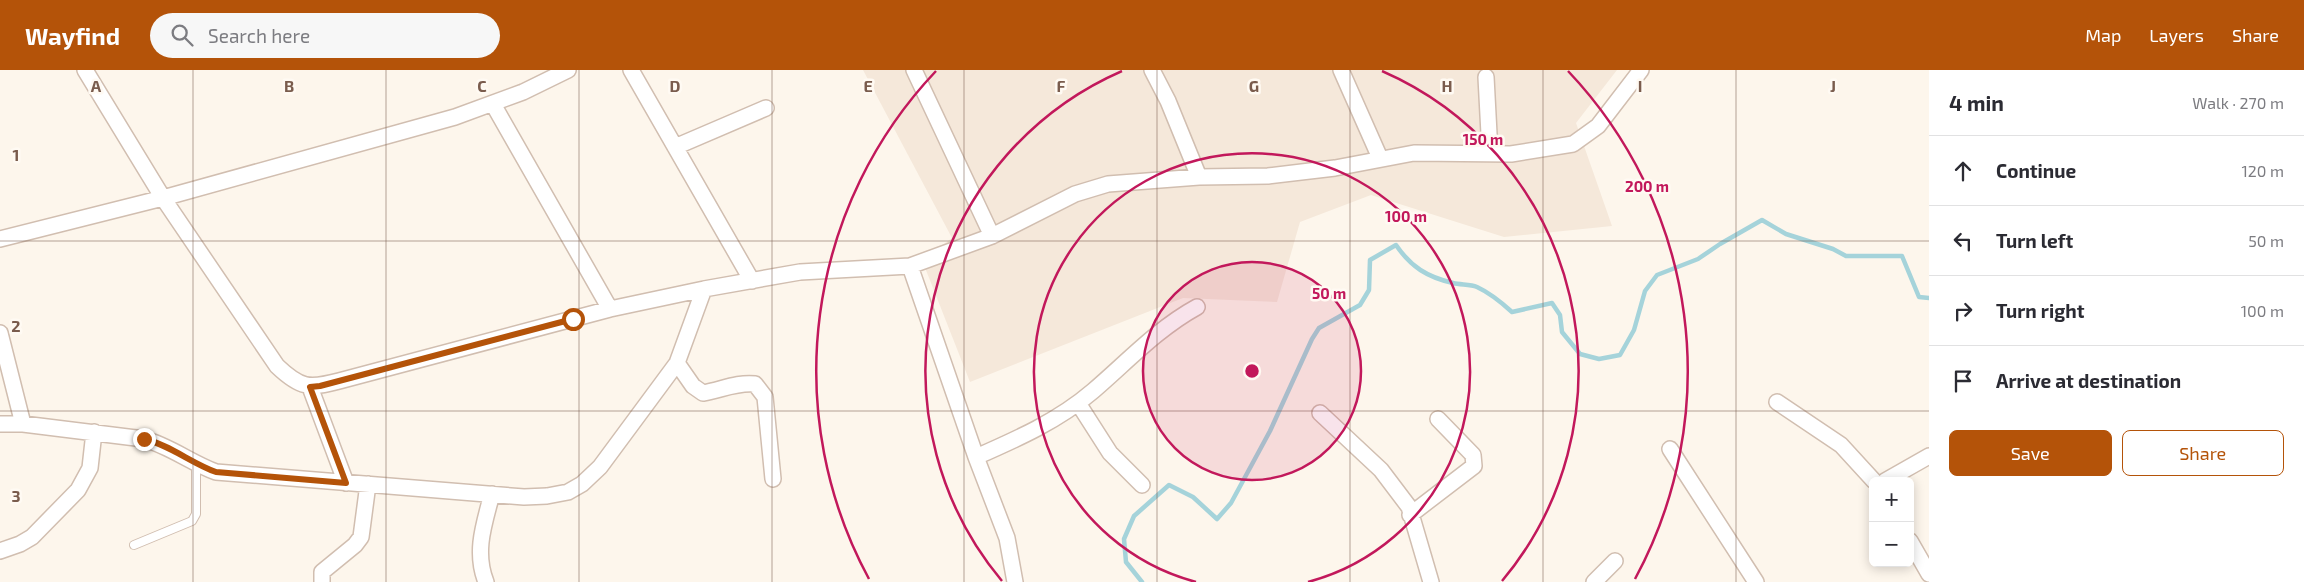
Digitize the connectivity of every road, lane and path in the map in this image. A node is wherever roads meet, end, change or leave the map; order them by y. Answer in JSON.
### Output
{"nodes":[{"id":1,"x":85,"y":70,"type":"edge"},
{"id":2,"x":568,"y":70,"type":"edge"},
{"id":3,"x":631,"y":70,"type":"edge"},
{"id":4,"x":914,"y":70,"type":"edge"},
{"id":5,"x":1152,"y":70,"type":"edge"},
{"id":6,"x":1341,"y":70,"type":"edge"},
{"id":7,"x":1641,"y":70,"type":"edge"},
{"id":8,"x":1486,"y":77,"type":"dead end"},
{"id":9,"x":493,"y":104,"type":"junction"},
{"id":10,"x":766,"y":108,"type":"dead end"},
{"id":11,"x":675,"y":147,"type":"junction"},
{"id":12,"x":1490,"y":153,"type":"junction"},
{"id":13,"x":1380,"y":158,"type":"junction"},
{"id":14,"x":1199,"y":177,"type":"junction"},
{"id":15,"x":163,"y":198,"type":"junction"},
{"id":16,"x":992,"y":236,"type":"junction"},
{"id":17,"x":0,"y":239,"type":"edge"},
{"id":18,"x":910,"y":266,"type":"junction"},
{"id":19,"x":752,"y":281,"type":"junction"},
{"id":20,"x":704,"y":289,"type":"junction"},
{"id":21,"x":1196,"y":306,"type":"dead end"},
{"id":22,"x":610,"y":309,"type":"junction"},
{"id":23,"x":0,"y":333,"type":"edge"},
{"id":24,"x":676,"y":363,"type":"junction"},
{"id":25,"x":310,"y":387,"type":"junction"},
{"id":26,"x":1777,"y":402,"type":"dead end"},
{"id":27,"x":1078,"y":403,"type":"junction"},
{"id":28,"x":1320,"y":413,"type":"dead end"},
{"id":29,"x":1438,"y":419,"type":"dead end"},
{"id":30,"x":0,"y":424,"type":"edge"},
{"id":31,"x":23,"y":424,"type":"junction"},
{"id":32,"x":94,"y":432,"type":"junction"},
{"id":33,"x":1670,"y":449,"type":"dead end"},
{"id":34,"x":1929,"y":456,"type":"edge"},
{"id":35,"x":976,"y":457,"type":"junction"},
{"id":36,"x":196,"y":465,"type":"junction"},
{"id":37,"x":1870,"y":477,"type":"edge"},
{"id":38,"x":1892,"y":477,"type":"edge"},
{"id":39,"x":773,"y":479,"type":"dead end"},
{"id":40,"x":346,"y":483,"type":"junction"},
{"id":41,"x":368,"y":484,"type":"junction"},
{"id":42,"x":1142,"y":485,"type":"dead end"},
{"id":43,"x":492,"y":494,"type":"junction"},
{"id":44,"x":1410,"y":515,"type":"junction"},
{"id":45,"x":134,"y":545,"type":"dead end"},
{"id":46,"x":1914,"y":548,"type":"edge"},
{"id":47,"x":0,"y":551,"type":"edge"},
{"id":48,"x":1615,"y":561,"type":"dead end"},
{"id":49,"x":1929,"y":574,"type":"edge"},
{"id":50,"x":322,"y":582,"type":"edge"},
{"id":51,"x":486,"y":582,"type":"edge"},
{"id":52,"x":1015,"y":582,"type":"edge"},
{"id":53,"x":1431,"y":582,"type":"edge"},
{"id":54,"x":1594,"y":582,"type":"edge"},
{"id":55,"x":1756,"y":582,"type":"edge"}],
"edges":[{"from":1,"to":15,"type":"street"},
{"from":2,"to":9,"type":"street"},
{"from":3,"to":11,"type":"street"},
{"from":4,"to":16,"type":"street"},
{"from":5,"to":14,"type":"street"},
{"from":6,"to":13,"type":"street"},
{"from":7,"to":12,"type":"street"},
{"from":8,"to":12,"type":"street"},
{"from":9,"to":15,"type":"street"},
{"from":9,"to":22,"type":"street"},
{"from":10,"to":11,"type":"street"},
{"from":11,"to":19,"type":"street"},
{"from":12,"to":13,"type":"street"},
{"from":13,"to":14,"type":"street"},
{"from":14,"to":16,"type":"street"},
{"from":15,"to":17,"type":"street"},
{"from":15,"to":25,"type":"street"},
{"from":16,"to":18,"type":"street"},
{"from":18,"to":19,"type":"street"},
{"from":18,"to":35,"type":"street"},
{"from":19,"to":20,"type":"street"},
{"from":20,"to":22,"type":"street"},
{"from":20,"to":24,"type":"street"},
{"from":21,"to":27,"type":"street"},
{"from":22,"to":25,"type":"street"},
{"from":23,"to":31,"type":"street"},
{"from":24,"to":39,"type":"street"},
{"from":24,"to":43,"type":"street"},
{"from":25,"to":40,"type":"street"},
{"from":26,"to":37,"type":"street"},
{"from":27,"to":35,"type":"street"},
{"from":27,"to":42,"type":"street"},
{"from":28,"to":44,"type":"street"},
{"from":29,"to":44,"type":"street"},
{"from":30,"to":31,"type":"street"},
{"from":31,"to":32,"type":"street"},
{"from":32,"to":36,"type":"street"},
{"from":32,"to":47,"type":"street"},
{"from":33,"to":55,"type":"street"},
{"from":34,"to":38,"type":"street"},
{"from":35,"to":52,"type":"street"},
{"from":36,"to":40,"type":"street"},
{"from":36,"to":45,"type":"lane"},
{"from":40,"to":41,"type":"street"},
{"from":41,"to":43,"type":"street"},
{"from":41,"to":50,"type":"street"},
{"from":43,"to":51,"type":"street"},
{"from":44,"to":53,"type":"street"},
{"from":46,"to":49,"type":"street"},
{"from":48,"to":54,"type":"street"}]}
